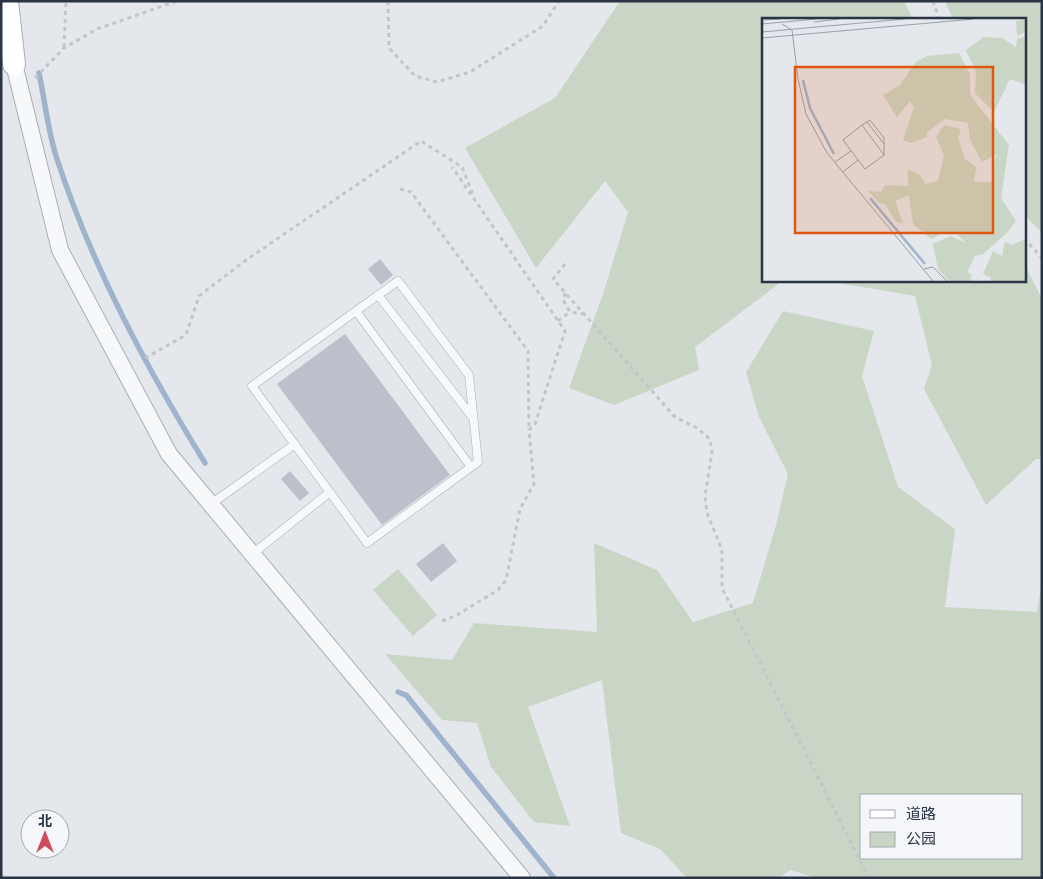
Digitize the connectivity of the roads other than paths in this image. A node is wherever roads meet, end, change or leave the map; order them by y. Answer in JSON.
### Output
{"nodes":[{"id":1,"x":7,"y":1,"type":"edge"},
{"id":2,"x":14,"y":64,"type":"joint"},
{"id":3,"x":378,"y":295,"type":"junction"},
{"id":4,"x":356,"y":311,"type":"junction"},
{"id":5,"x":473,"y":419,"type":"junction"},
{"id":6,"x":295,"y":444,"type":"junction"},
{"id":7,"x":471,"y":468,"type":"junction"},
{"id":8,"x":330,"y":492,"type":"junction"},
{"id":9,"x":210,"y":504,"type":"junction"},
{"id":10,"x":251,"y":555,"type":"junction"},
{"id":11,"x":522,"y":878,"type":"edge"}],
"edges":[{"from":1,"to":2,"type":"street"},
{"from":2,"to":9,"type":"street"},
{"from":3,"to":4,"type":"lane"},
{"from":3,"to":5,"type":"lane"},
{"from":3,"to":5,"type":"lane"},
{"from":4,"to":6,"type":"lane"},
{"from":4,"to":7,"type":"lane"},
{"from":5,"to":7,"type":"lane"},
{"from":6,"to":8,"type":"lane"},
{"from":6,"to":9,"type":"lane"},
{"from":7,"to":8,"type":"lane"},
{"from":8,"to":10,"type":"lane"},
{"from":9,"to":10,"type":"street"},
{"from":10,"to":11,"type":"street"}]}
